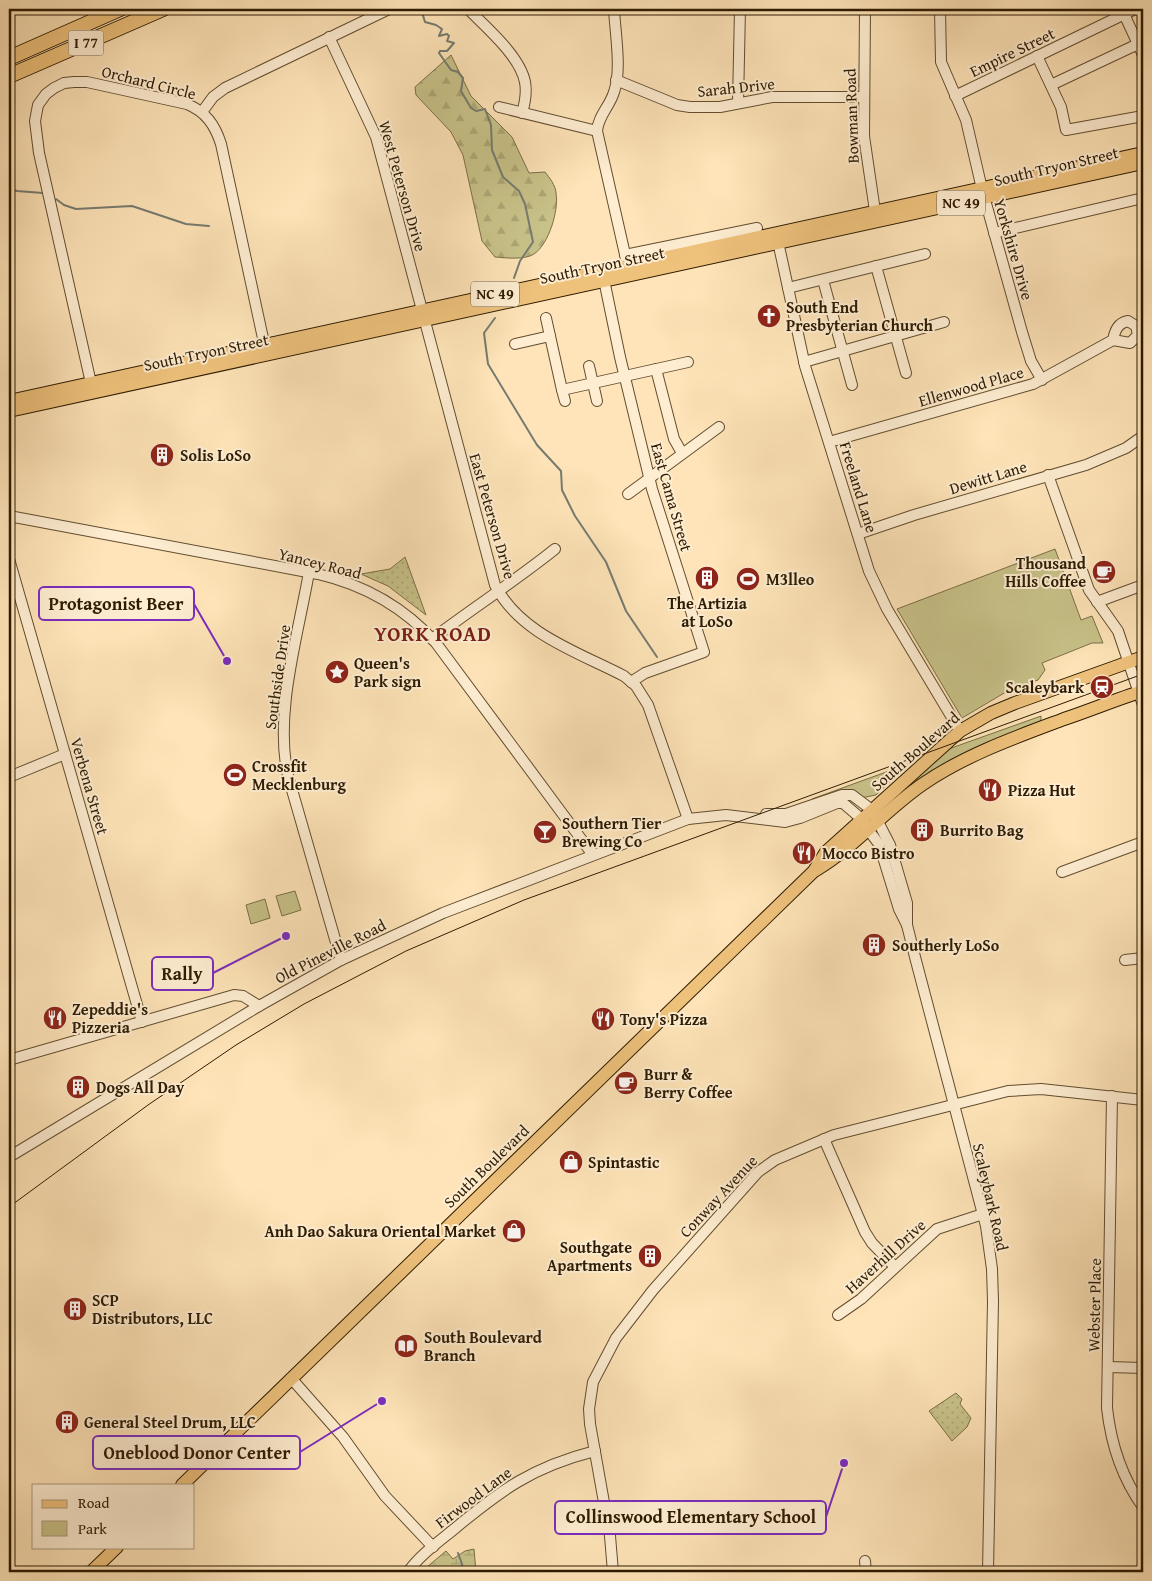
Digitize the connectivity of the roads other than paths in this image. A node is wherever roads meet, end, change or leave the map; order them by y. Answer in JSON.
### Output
{"nodes":[{"id":1,"x":120,"y":9,"type":"edge"},
{"id":2,"x":163,"y":9,"type":"edge"},
{"id":3,"x":389,"y":9,"type":"edge"},
{"id":4,"x":468,"y":9,"type":"edge"},
{"id":5,"x":614,"y":9,"type":"edge"},
{"id":6,"x":740,"y":9,"type":"edge"},
{"id":7,"x":866,"y":9,"type":"edge"},
{"id":8,"x":940,"y":9,"type":"edge"},
{"id":9,"x":1135,"y":9,"type":"edge"},
{"id":10,"x":1124,"y":14,"type":"junction"},
{"id":11,"x":329,"y":37,"type":"junction"},
{"id":12,"x":1138,"y":44,"type":"junction"},
{"id":13,"x":1143,"y":55,"type":"edge"},
{"id":14,"x":1038,"y":56,"type":"junction"},
{"id":15,"x":9,"y":58,"type":"edge"},
{"id":16,"x":9,"y":76,"type":"edge"},
{"id":17,"x":616,"y":80,"type":"junction"},
{"id":18,"x":1050,"y":85,"type":"junction"},
{"id":19,"x":955,"y":96,"type":"junction"},
{"id":20,"x":864,"y":97,"type":"junction"},
{"id":21,"x":738,"y":103,"type":"junction"},
{"id":22,"x":499,"y":107,"type":"dead end"},
{"id":23,"x":202,"y":112,"type":"junction"},
{"id":24,"x":522,"y":113,"type":"junction"},
{"id":25,"x":1143,"y":116,"type":"edge"},
{"id":26,"x":597,"y":131,"type":"junction"},
{"id":27,"x":1143,"y":153,"type":"edge"},
{"id":28,"x":1143,"y":163,"type":"edge"},
{"id":29,"x":983,"y":194,"type":"junction"},
{"id":30,"x":1143,"y":198,"type":"edge"},
{"id":31,"x":876,"y":216,"type":"junction"},
{"id":32,"x":757,"y":228,"type":"dead end"},
{"id":33,"x":994,"y":234,"type":"junction"},
{"id":34,"x":777,"y":238,"type":"junction"},
{"id":35,"x":925,"y":254,"type":"dead end"},
{"id":36,"x":628,"y":265,"type":"junction"},
{"id":37,"x":876,"y":266,"type":"junction"},
{"id":38,"x":603,"y":276,"type":"junction"},
{"id":39,"x":822,"y":280,"type":"junction"},
{"id":40,"x":788,"y":288,"type":"junction"},
{"id":41,"x":423,"y":316,"type":"junction"},
{"id":42,"x":546,"y":318,"type":"dead end"},
{"id":43,"x":944,"y":322,"type":"dead end"},
{"id":44,"x":550,"y":336,"type":"junction"},
{"id":45,"x":896,"y":336,"type":"junction"},
{"id":46,"x":1113,"y":340,"type":"dead end"},
{"id":47,"x":514,"y":344,"type":"dead end"},
{"id":48,"x":265,"y":350,"type":"junction"},
{"id":49,"x":843,"y":351,"type":"junction"},
{"id":50,"x":688,"y":362,"type":"dead end"},
{"id":51,"x":804,"y":362,"type":"junction"},
{"id":52,"x":589,"y":366,"type":"dead end"},
{"id":53,"x":656,"y":369,"type":"junction"},
{"id":54,"x":906,"y":373,"type":"dead end"},
{"id":55,"x":624,"y":376,"type":"junction"},
{"id":56,"x":1042,"y":380,"type":"junction"},
{"id":57,"x":593,"y":382,"type":"junction"},
{"id":58,"x":91,"y":383,"type":"junction"},
{"id":59,"x":852,"y":385,"type":"dead end"},
{"id":60,"x":562,"y":390,"type":"junction"},
{"id":61,"x":9,"y":401,"type":"edge"},
{"id":62,"x":565,"y":401,"type":"dead end"},
{"id":63,"x":597,"y":401,"type":"dead end"},
{"id":64,"x":9,"y":411,"type":"edge"},
{"id":65,"x":720,"y":427,"type":"dead end"},
{"id":66,"x":1143,"y":436,"type":"edge"},
{"id":67,"x":829,"y":442,"type":"junction"},
{"id":68,"x":1143,"y":443,"type":"edge"},
{"id":69,"x":1126,"y":448,"type":"junction"},
{"id":70,"x":682,"y":454,"type":"junction"},
{"id":71,"x":1048,"y":475,"type":"junction"},
{"id":72,"x":649,"y":477,"type":"junction"},
{"id":73,"x":628,"y":494,"type":"dead end"},
{"id":74,"x":9,"y":516,"type":"edge"},
{"id":75,"x":858,"y":534,"type":"junction"},
{"id":76,"x":555,"y":549,"type":"dead end"},
{"id":77,"x":9,"y":559,"type":"edge"},
{"id":78,"x":309,"y":572,"type":"junction"},
{"id":79,"x":1143,"y":585,"type":"edge"},
{"id":80,"x":498,"y":590,"type":"junction"},
{"id":81,"x":1097,"y":602,"type":"junction"},
{"id":82,"x":432,"y":639,"type":"junction"},
{"id":83,"x":1143,"y":657,"type":"edge"},
{"id":84,"x":1128,"y":662,"type":"junction"},
{"id":85,"x":631,"y":682,"type":"junction"},
{"id":86,"x":1141,"y":692,"type":"edge"},
{"id":87,"x":1143,"y":705,"type":"edge"},
{"id":88,"x":960,"y":731,"type":"junction"},
{"id":89,"x":65,"y":754,"type":"junction"},
{"id":90,"x":9,"y":777,"type":"edge"},
{"id":91,"x":875,"y":815,"type":"junction"},
{"id":92,"x":688,"y":819,"type":"junction"},
{"id":93,"x":864,"y":825,"type":"junction"},
{"id":94,"x":1143,"y":842,"type":"edge"},
{"id":95,"x":593,"y":855,"type":"junction"},
{"id":96,"x":1062,"y":872,"type":"dead end"},
{"id":97,"x":907,"y":924,"type":"junction"},
{"id":98,"x":1143,"y":958,"type":"edge"},
{"id":99,"x":341,"y":960,"type":"junction"},
{"id":100,"x":1125,"y":960,"type":"dead end"},
{"id":101,"x":259,"y":1006,"type":"junction"},
{"id":102,"x":142,"y":1022,"type":"junction"},
{"id":103,"x":9,"y":1060,"type":"edge"},
{"id":104,"x":1112,"y":1096,"type":"junction"},
{"id":105,"x":1143,"y":1100,"type":"edge"},
{"id":106,"x":953,"y":1104,"type":"junction"},
{"id":107,"x":824,"y":1139,"type":"junction"},
{"id":108,"x":9,"y":1157,"type":"edge"},
{"id":109,"x":983,"y":1214,"type":"junction"},
{"id":110,"x":895,"y":1267,"type":"junction"},
{"id":111,"x":838,"y":1314,"type":"dead end"},
{"id":112,"x":1108,"y":1367,"type":"junction"},
{"id":113,"x":1143,"y":1368,"type":"edge"},
{"id":114,"x":291,"y":1378,"type":"junction"},
{"id":115,"x":595,"y":1451,"type":"junction"},
{"id":116,"x":183,"y":1484,"type":"edge"},
{"id":117,"x":1143,"y":1507,"type":"edge"},
{"id":118,"x":433,"y":1547,"type":"junction"},
{"id":119,"x":116,"y":1548,"type":"edge"},
{"id":120,"x":865,"y":1561,"type":"dead end"},
{"id":121,"x":91,"y":1572,"type":"edge"},
{"id":122,"x":408,"y":1572,"type":"edge"},
{"id":123,"x":613,"y":1572,"type":"edge"},
{"id":124,"x":866,"y":1572,"type":"edge"},
{"id":125,"x":988,"y":1572,"type":"edge"}],
"edges":[{"from":1,"to":15,"type":"highway","number":"I 77"},
{"from":2,"to":16,"type":"highway","number":"I 77"},
{"from":3,"to":11,"type":"street"},
{"from":4,"to":24,"type":"street"},
{"from":5,"to":17,"type":"street"},
{"from":6,"to":21,"type":"street"},
{"from":7,"to":20,"type":"street","name":"Bowman Road"},
{"from":8,"to":19,"type":"street","name":"Yorkshire Drive"},
{"from":9,"to":10,"type":"street","name":"Empire Street"},
{"from":10,"to":12,"type":"street"},
{"from":10,"to":14,"type":"street","name":"Empire Street"},
{"from":11,"to":23,"type":"street"},
{"from":11,"to":41,"type":"street","name":"West Peterson Drive"},
{"from":12,"to":13,"type":"street"},
{"from":12,"to":18,"type":"street"},
{"from":14,"to":18,"type":"street"},
{"from":14,"to":19,"type":"street","name":"Empire Street"},
{"from":17,"to":21,"type":"street","name":"Sarah Drive"},
{"from":17,"to":26,"type":"street"},
{"from":18,"to":25,"type":"street"},
{"from":19,"to":29,"type":"street","name":"Yorkshire Drive"},
{"from":20,"to":21,"type":"street","name":"Sarah Drive"},
{"from":20,"to":31,"type":"street","name":"Bowman Road"},
{"from":22,"to":24,"type":"street"},
{"from":23,"to":48,"type":"street","name":"Orchard Circle"},
{"from":23,"to":58,"type":"street","name":"Orchard Circle"},
{"from":24,"to":26,"type":"street"},
{"from":26,"to":36,"type":"street"},
{"from":27,"to":29,"type":"main road","name":"South Tryon Street","number":"NC 49"},
{"from":28,"to":29,"type":"main road","name":"South Tryon Street","number":"NC 49"},
{"from":29,"to":31,"type":"main road","name":"South Tryon Street","number":"NC 49"},
{"from":29,"to":33,"type":"street","name":"Yorkshire Drive"},
{"from":30,"to":33,"type":"street"},
{"from":31,"to":34,"type":"main road","name":"South Tryon Street","number":"NC 49"},
{"from":32,"to":36,"type":"street"},
{"from":33,"to":56,"type":"street","name":"Yorkshire Drive"},
{"from":34,"to":36,"type":"main road","name":"South Tryon Street","number":"NC 49"},
{"from":34,"to":40,"type":"street","name":"Freeland Lane"},
{"from":35,"to":37,"type":"street"},
{"from":36,"to":38,"type":"main road","name":"South Tryon Street","number":"NC 49"},
{"from":37,"to":39,"type":"street"},
{"from":37,"to":45,"type":"street"},
{"from":38,"to":41,"type":"main road","name":"South Tryon Street","number":"NC 49"},
{"from":38,"to":55,"type":"street","name":"East Cama Street"},
{"from":39,"to":40,"type":"street"},
{"from":39,"to":49,"type":"street"},
{"from":40,"to":51,"type":"street","name":"Freeland Lane"},
{"from":41,"to":48,"type":"main road","name":"South Tryon Street","number":"NC 49"},
{"from":41,"to":80,"type":"street","name":"East Peterson Drive"},
{"from":42,"to":44,"type":"street"},
{"from":43,"to":45,"type":"street"},
{"from":44,"to":47,"type":"street"},
{"from":44,"to":60,"type":"street"},
{"from":45,"to":49,"type":"street"},
{"from":45,"to":54,"type":"street"},
{"from":46,"to":56,"type":"street","name":"Ellenwood Place"},
{"from":48,"to":58,"type":"main road","name":"South Tryon Street","number":"NC 49"},
{"from":48,"to":64,"type":"main road","name":"South Tryon Street","number":"NC 49"},
{"from":49,"to":51,"type":"street"},
{"from":49,"to":59,"type":"street"},
{"from":50,"to":53,"type":"street"},
{"from":51,"to":67,"type":"street","name":"Freeland Lane"},
{"from":52,"to":57,"type":"street"},
{"from":53,"to":55,"type":"street"},
{"from":53,"to":70,"type":"street"},
{"from":55,"to":57,"type":"street"},
{"from":55,"to":72,"type":"street","name":"East Cama Street"},
{"from":56,"to":67,"type":"street","name":"Ellenwood Place"},
{"from":57,"to":60,"type":"street"},
{"from":57,"to":63,"type":"street"},
{"from":58,"to":61,"type":"main road","name":"South Tryon Street","number":"NC 49"},
{"from":60,"to":62,"type":"street"},
{"from":65,"to":70,"type":"street"},
{"from":66,"to":69,"type":"street","name":"Dewitt Lane"},
{"from":67,"to":75,"type":"street","name":"Freeland Lane"},
{"from":68,"to":69,"type":"street","name":"Dewitt Lane"},
{"from":69,"to":71,"type":"street","name":"Dewitt Lane"},
{"from":70,"to":72,"type":"street"},
{"from":71,"to":75,"type":"street","name":"Dewitt Lane"},
{"from":71,"to":81,"type":"street"},
{"from":72,"to":73,"type":"street"},
{"from":72,"to":85,"type":"street","name":"East Cama Street"},
{"from":74,"to":78,"type":"street","name":"Yancey Road"},
{"from":75,"to":88,"type":"street","name":"Freeland Lane"},
{"from":76,"to":80,"type":"street"},
{"from":77,"to":89,"type":"street","name":"Verbena Street"},
{"from":78,"to":82,"type":"street","name":"Yancey Road"},
{"from":78,"to":99,"type":"street","name":"Southside Drive"},
{"from":79,"to":81,"type":"street"},
{"from":80,"to":82,"type":"street"},
{"from":80,"to":85,"type":"street","name":"East Peterson Drive"},
{"from":81,"to":84,"type":"street"},
{"from":82,"to":95,"type":"street","name":"Yancey Road"},
{"from":83,"to":84,"type":"main road","name":"South Boulevard"},
{"from":84,"to":86,"type":"street"},
{"from":84,"to":88,"type":"main road","name":"South Boulevard"},
{"from":85,"to":92,"type":"street","name":"East Peterson Drive"},
{"from":86,"to":87,"type":"street"},
{"from":86,"to":91,"type":"main road","name":"South Boulevard"},
{"from":88,"to":91,"type":"main road","name":"South Boulevard"},
{"from":89,"to":90,"type":"street"},
{"from":89,"to":102,"type":"street","name":"Verbena Street"},
{"from":91,"to":92,"type":"street","name":"Old Pineville Road"},
{"from":91,"to":93,"type":"main road","name":"South Boulevard"},
{"from":91,"to":97,"type":"street","name":"Scaleybark Road"},
{"from":92,"to":93,"type":"street","name":"Old Pineville Road"},
{"from":92,"to":95,"type":"street","name":"Old Pineville Road"},
{"from":93,"to":97,"type":"street","name":"Scaleybark Road"},
{"from":93,"to":114,"type":"main road","name":"South Boulevard"},
{"from":94,"to":96,"type":"street"},
{"from":95,"to":99,"type":"street","name":"Old Pineville Road"},
{"from":97,"to":106,"type":"street","name":"Scaleybark Road"},
{"from":98,"to":100,"type":"street"},
{"from":99,"to":101,"type":"street","name":"Old Pineville Road"},
{"from":101,"to":102,"type":"street"},
{"from":101,"to":108,"type":"street","name":"Old Pineville Road"},
{"from":102,"to":103,"type":"street"},
{"from":104,"to":105,"type":"street","name":"Conway Avenue"},
{"from":104,"to":106,"type":"street","name":"Conway Avenue"},
{"from":104,"to":112,"type":"street","name":"Webster Place"},
{"from":106,"to":107,"type":"street","name":"Conway Avenue"},
{"from":106,"to":109,"type":"street","name":"Scaleybark Road"},
{"from":107,"to":110,"type":"street"},
{"from":107,"to":115,"type":"street","name":"Conway Avenue"},
{"from":109,"to":110,"type":"street","name":"Haverhill Drive"},
{"from":109,"to":125,"type":"street","name":"Scaleybark Road"},
{"from":110,"to":111,"type":"street","name":"Haverhill Drive"},
{"from":112,"to":113,"type":"street"},
{"from":112,"to":117,"type":"street","name":"Webster Place"},
{"from":114,"to":116,"type":"main road","name":"South Boulevard"},
{"from":114,"to":118,"type":"street"},
{"from":115,"to":118,"type":"street","name":"Firwood Lane"},
{"from":115,"to":123,"type":"street","name":"Conway Avenue"},
{"from":118,"to":122,"type":"street","name":"Firwood Lane"},
{"from":119,"to":121,"type":"main road"},
{"from":120,"to":124,"type":"street"}]}
